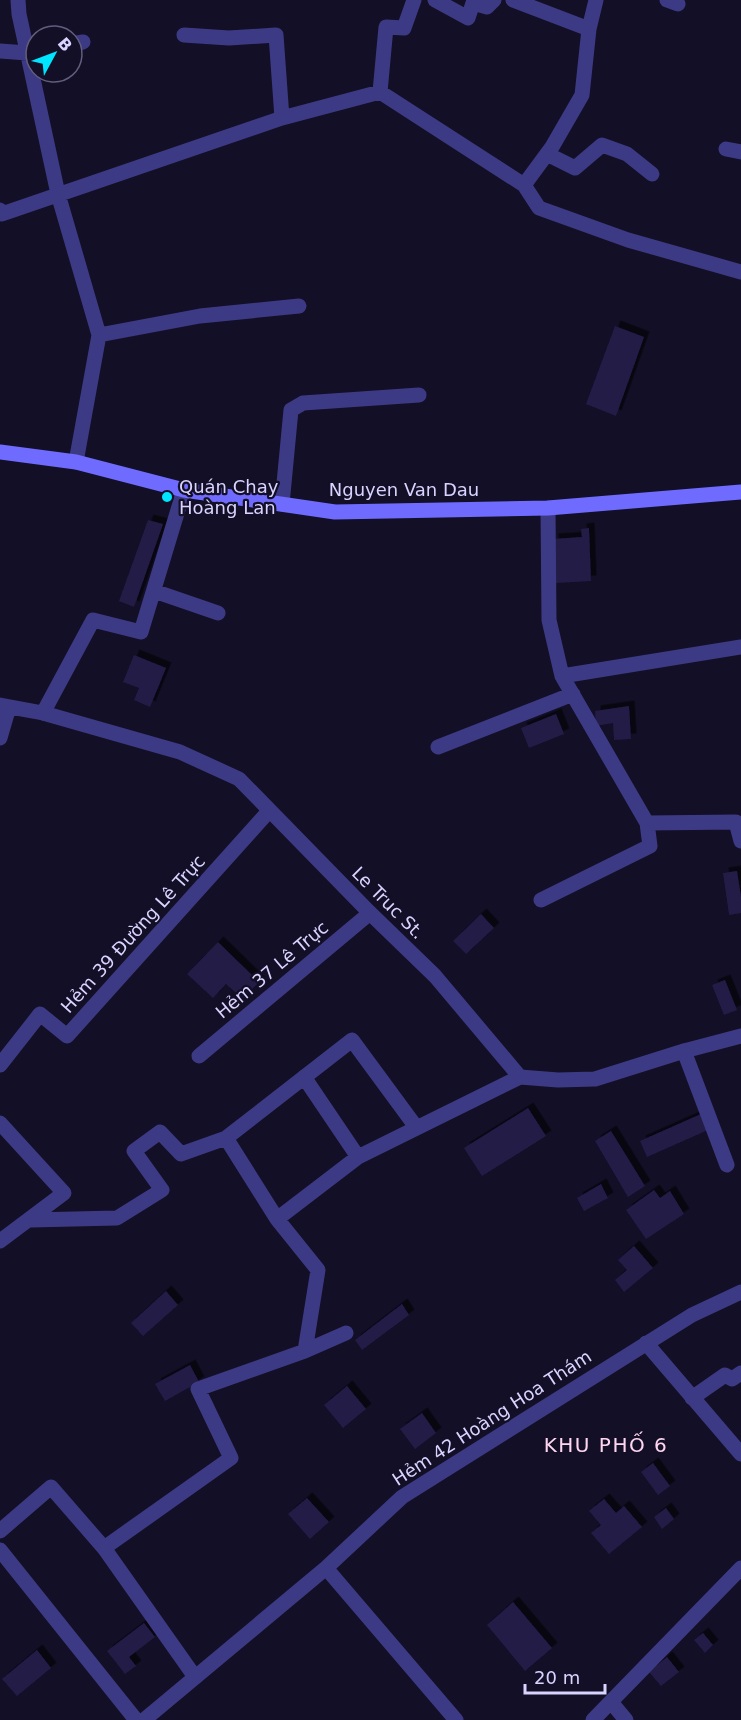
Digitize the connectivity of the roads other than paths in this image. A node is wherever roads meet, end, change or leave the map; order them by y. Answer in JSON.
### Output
{"nodes":[{"id":1,"x":18,"y":0,"type":"edge"},
{"id":2,"x":414,"y":0,"type":"edge"},
{"id":3,"x":435,"y":0,"type":"edge"},
{"id":4,"x":494,"y":0,"type":"edge"},
{"id":5,"x":513,"y":0,"type":"edge"},
{"id":6,"x":596,"y":0,"type":"edge"},
{"id":7,"x":24,"y":24,"type":"edge"},
{"id":8,"x":588,"y":28,"type":"junction"},
{"id":9,"x":184,"y":34,"type":"dead end"},
{"id":10,"x":0,"y":51,"type":"edge"},
{"id":11,"x":24,"y":52,"type":"edge"},
{"id":12,"x":38,"y":84,"type":"edge"},
{"id":13,"x":380,"y":92,"type":"junction"},
{"id":14,"x":282,"y":118,"type":"junction"},
{"id":15,"x":547,"y":154,"type":"junction"},
{"id":16,"x":652,"y":174,"type":"dead end"},
{"id":17,"x":524,"y":184,"type":"junction"},
{"id":18,"x":58,"y":194,"type":"junction"},
{"id":19,"x":0,"y":210,"type":"edge"},
{"id":20,"x":741,"y":272,"type":"edge"},
{"id":21,"x":299,"y":306,"type":"dead end"},
{"id":22,"x":99,"y":335,"type":"junction"},
{"id":23,"x":419,"y":395,"type":"dead end"},
{"id":24,"x":0,"y":452,"type":"edge"},
{"id":25,"x":76,"y":462,"type":"junction"},
{"id":26,"x":184,"y":490,"type":"junction"},
{"id":27,"x":741,"y":492,"type":"edge"},
{"id":28,"x":282,"y":504,"type":"junction"},
{"id":29,"x":548,"y":508,"type":"junction"},
{"id":30,"x":154,"y":591,"type":"junction"},
{"id":31,"x":218,"y":612,"type":"dead end"},
{"id":32,"x":741,"y":647,"type":"edge"},
{"id":33,"x":562,"y":676,"type":"junction"},
{"id":34,"x":573,"y":694,"type":"junction"},
{"id":35,"x":5,"y":706,"type":"edge"},
{"id":36,"x":43,"y":713,"type":"junction"},
{"id":37,"x":0,"y":738,"type":"edge"},
{"id":38,"x":438,"y":747,"type":"dead end"},
{"id":39,"x":269,"y":811,"type":"junction"},
{"id":40,"x":647,"y":823,"type":"junction"},
{"id":41,"x":741,"y":841,"type":"edge"},
{"id":42,"x":541,"y":900,"type":"dead end"},
{"id":43,"x":370,"y":913,"type":"junction"},
{"id":44,"x":741,"y":1036,"type":"edge"},
{"id":45,"x":684,"y":1051,"type":"junction"},
{"id":46,"x":199,"y":1056,"type":"dead end"},
{"id":47,"x":0,"y":1065,"type":"edge"},
{"id":48,"x":304,"y":1077,"type":"junction"},
{"id":49,"x":520,"y":1077,"type":"junction"},
{"id":50,"x":0,"y":1123,"type":"edge"},
{"id":51,"x":416,"y":1127,"type":"junction"},
{"id":52,"x":226,"y":1138,"type":"junction"},
{"id":53,"x":358,"y":1156,"type":"junction"},
{"id":54,"x":727,"y":1165,"type":"dead end"},
{"id":55,"x":31,"y":1220,"type":"junction"},
{"id":56,"x":277,"y":1220,"type":"junction"},
{"id":57,"x":0,"y":1241,"type":"edge"},
{"id":58,"x":741,"y":1292,"type":"edge"},
{"id":59,"x":346,"y":1333,"type":"dead end"},
{"id":60,"x":646,"y":1343,"type":"junction"},
{"id":61,"x":305,"y":1351,"type":"junction"},
{"id":62,"x":741,"y":1373,"type":"edge"},
{"id":63,"x":692,"y":1398,"type":"junction"},
{"id":64,"x":741,"y":1454,"type":"edge"},
{"id":65,"x":0,"y":1531,"type":"edge"},
{"id":66,"x":104,"y":1548,"type":"junction"},
{"id":67,"x":0,"y":1550,"type":"edge"},
{"id":68,"x":326,"y":1568,"type":"junction"},
{"id":69,"x":741,"y":1568,"type":"edge"},
{"id":70,"x":195,"y":1677,"type":"junction"},
{"id":71,"x":611,"y":1702,"type":"junction"},
{"id":72,"x":136,"y":1720,"type":"edge"},
{"id":73,"x":144,"y":1720,"type":"edge"},
{"id":74,"x":456,"y":1720,"type":"edge"},
{"id":75,"x":593,"y":1720,"type":"edge"},
{"id":76,"x":626,"y":1720,"type":"edge"}],
"edges":[{"from":1,"to":7,"type":"street"},
{"from":2,"to":13,"type":"street"},
{"from":3,"to":4,"type":"street"},
{"from":5,"to":8,"type":"street"},
{"from":6,"to":8,"type":"street"},
{"from":8,"to":15,"type":"street"},
{"from":9,"to":14,"type":"street"},
{"from":10,"to":11,"type":"street"},
{"from":12,"to":18,"type":"street"},
{"from":13,"to":14,"type":"street"},
{"from":13,"to":17,"type":"street"},
{"from":14,"to":18,"type":"street"},
{"from":15,"to":16,"type":"street"},
{"from":15,"to":17,"type":"street"},
{"from":17,"to":20,"type":"street"},
{"from":18,"to":19,"type":"street"},
{"from":18,"to":22,"type":"street"},
{"from":21,"to":22,"type":"street"},
{"from":22,"to":25,"type":"street"},
{"from":23,"to":28,"type":"street"},
{"from":24,"to":25,"type":"street","name":"Nguyen Van Dau"},
{"from":25,"to":26,"type":"street","name":"Nguyen Van Dau"},
{"from":26,"to":28,"type":"street","name":"Nguyen Van Dau"},
{"from":26,"to":30,"type":"street"},
{"from":27,"to":29,"type":"street","name":"Nguyen Van Dau"},
{"from":28,"to":29,"type":"street","name":"Nguyen Van Dau"},
{"from":29,"to":33,"type":"street"},
{"from":30,"to":31,"type":"street"},
{"from":30,"to":36,"type":"street"},
{"from":32,"to":33,"type":"street"},
{"from":33,"to":34,"type":"street"},
{"from":34,"to":38,"type":"street"},
{"from":34,"to":40,"type":"street"},
{"from":35,"to":36,"type":"street","name":"Le Truc St."},
{"from":35,"to":37,"type":"street"},
{"from":36,"to":39,"type":"street","name":"Le Truc St."},
{"from":39,"to":43,"type":"street","name":"Le Truc St."},
{"from":39,"to":47,"type":"street","name":"Hẻm 39 Đường Lê Trực"},
{"from":40,"to":41,"type":"street"},
{"from":40,"to":42,"type":"street"},
{"from":43,"to":46,"type":"street","name":"Hẻm 37 Lê Trực"},
{"from":43,"to":49,"type":"street","name":"Le Truc St."},
{"from":44,"to":45,"type":"street"},
{"from":45,"to":49,"type":"street"},
{"from":45,"to":54,"type":"street"},
{"from":48,"to":51,"type":"street"},
{"from":48,"to":52,"type":"street"},
{"from":48,"to":53,"type":"street"},
{"from":49,"to":51,"type":"street"},
{"from":50,"to":55,"type":"street"},
{"from":51,"to":53,"type":"street"},
{"from":52,"to":55,"type":"street"},
{"from":52,"to":56,"type":"street"},
{"from":53,"to":56,"type":"street"},
{"from":55,"to":57,"type":"street"},
{"from":56,"to":61,"type":"street"},
{"from":58,"to":60,"type":"street","name":"Hẻm 42 Hoàng Hoa Thám"},
{"from":59,"to":61,"type":"street"},
{"from":60,"to":63,"type":"street"},
{"from":60,"to":68,"type":"street","name":"Hẻm 42 Hoàng Hoa Thám"},
{"from":61,"to":66,"type":"street"},
{"from":62,"to":63,"type":"street"},
{"from":63,"to":64,"type":"street"},
{"from":65,"to":66,"type":"street"},
{"from":66,"to":70,"type":"street"},
{"from":67,"to":72,"type":"street"},
{"from":68,"to":70,"type":"street","name":"Hẻm 42 Hoàng Hoa Thám"},
{"from":68,"to":74,"type":"street"},
{"from":69,"to":71,"type":"street"},
{"from":70,"to":73,"type":"street","name":"Hẻm 42 Hoàng Hoa Thám"},
{"from":71,"to":75,"type":"street"},
{"from":71,"to":76,"type":"street"}]}
